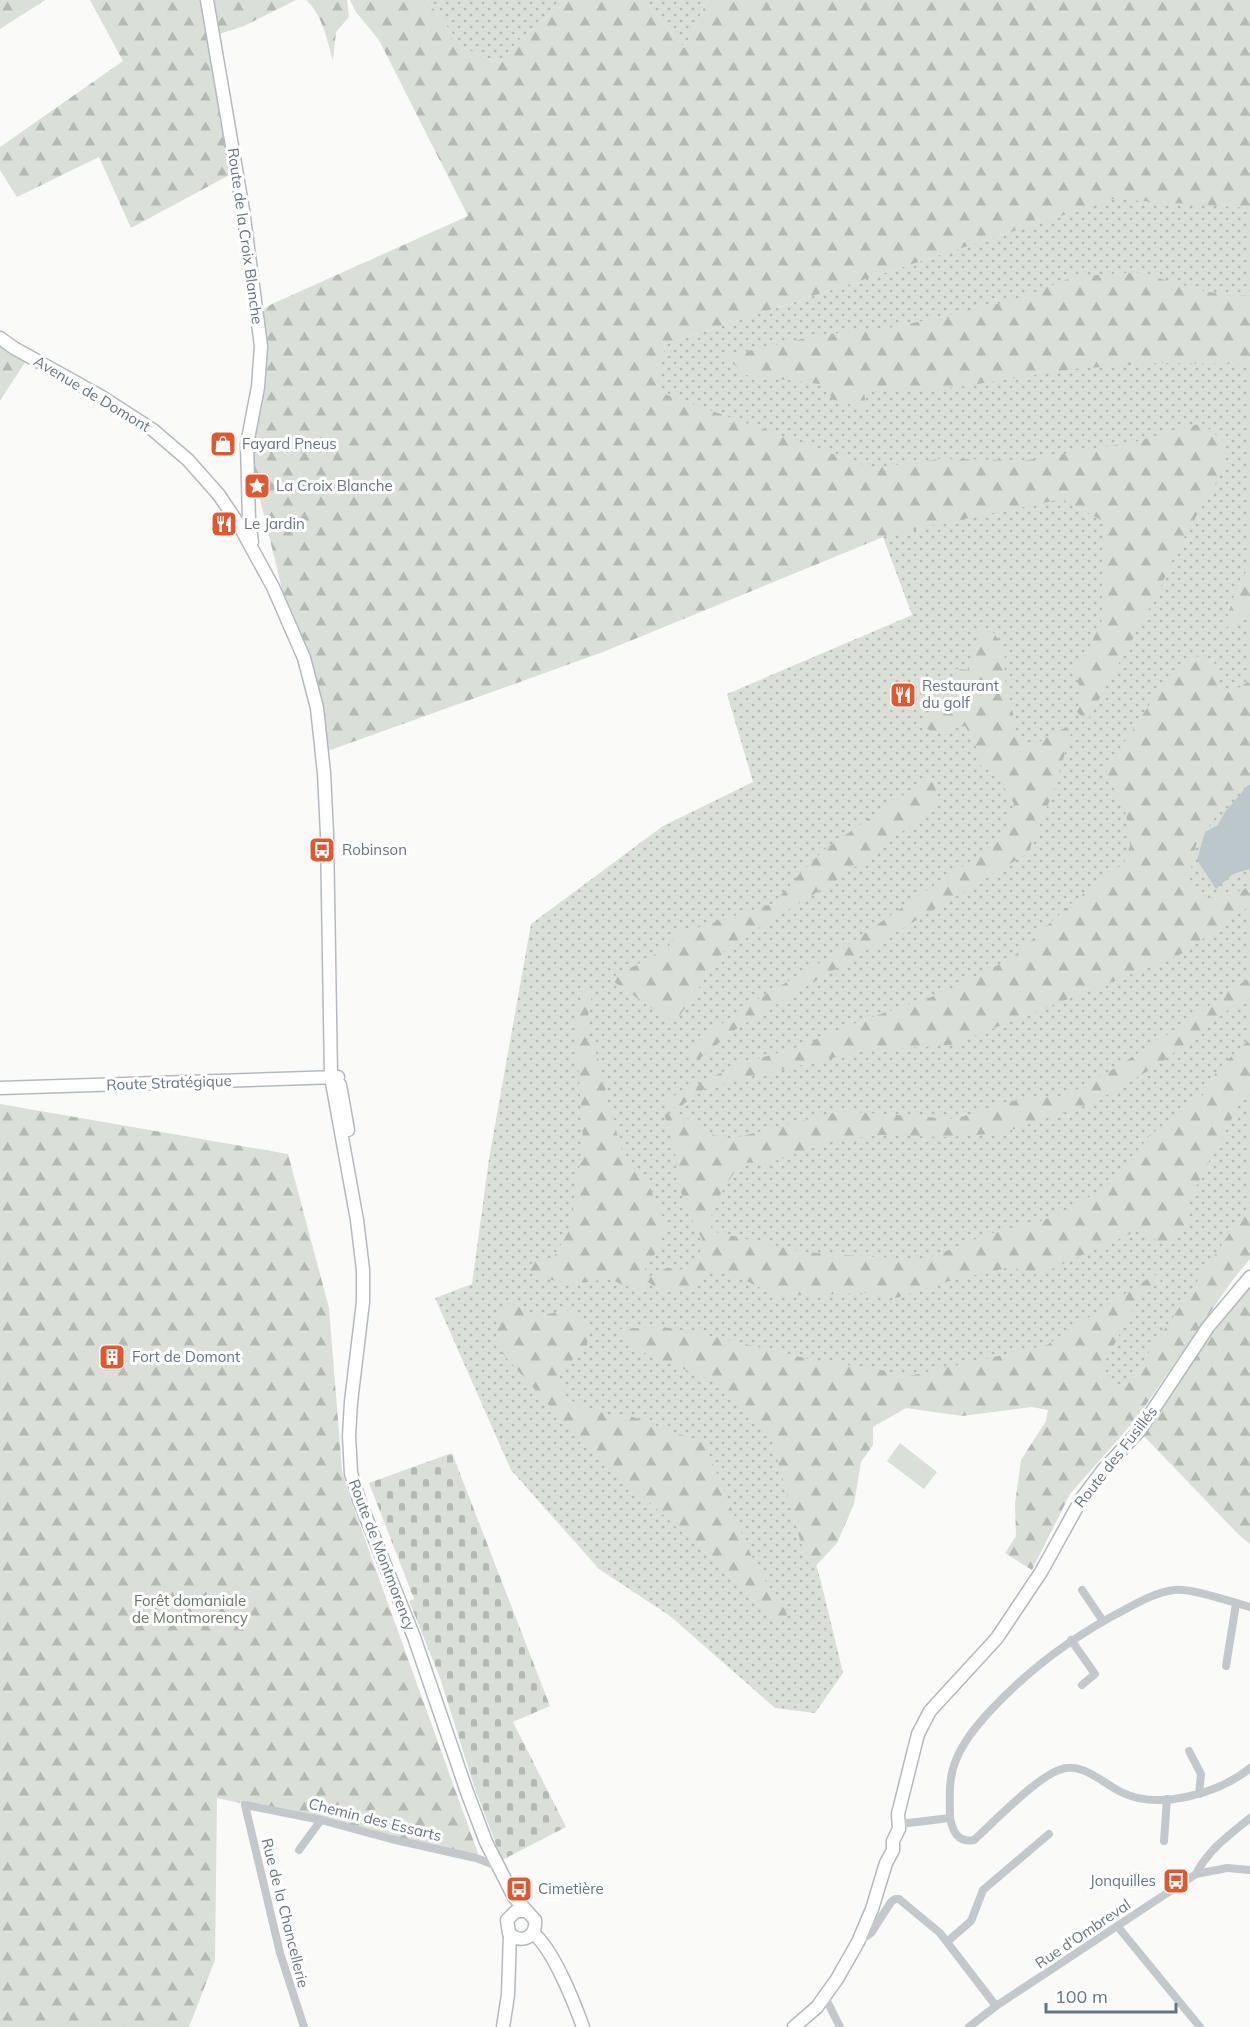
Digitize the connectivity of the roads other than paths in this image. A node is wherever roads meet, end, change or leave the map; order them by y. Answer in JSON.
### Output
{"nodes":[{"id":1,"x":207,"y":0,"type":"edge"},
{"id":2,"x":0,"y":338,"type":"edge"},
{"id":3,"x":247,"y":472,"type":"junction"},
{"id":4,"x":250,"y":507,"type":"junction"},
{"id":5,"x":230,"y":511,"type":"junction"},
{"id":6,"x":258,"y":560,"type":"junction"},
{"id":7,"x":335,"y":1077,"type":"junction"},
{"id":8,"x":1,"y":1090,"type":"edge"},
{"id":9,"x":1250,"y":1277,"type":"edge"},
{"id":10,"x":1082,"y":1590,"type":"dead end"},
{"id":11,"x":1236,"y":1604,"type":"junction"},
{"id":12,"x":1250,"y":1607,"type":"edge"},
{"id":13,"x":1103,"y":1621,"type":"junction"},
{"id":14,"x":1071,"y":1640,"type":"junction"},
{"id":15,"x":1226,"y":1666,"type":"dead end"},
{"id":16,"x":1083,"y":1685,"type":"dead end"},
{"id":17,"x":1189,"y":1751,"type":"dead end"},
{"id":18,"x":1250,"y":1768,"type":"edge"},
{"id":19,"x":1200,"y":1794,"type":"junction"},
{"id":20,"x":1167,"y":1799,"type":"junction"},
{"id":21,"x":245,"y":1805,"type":"joint"},
{"id":22,"x":950,"y":1818,"type":"junction"},
{"id":23,"x":1250,"y":1818,"type":"edge"},
{"id":24,"x":321,"y":1820,"type":"junction"},
{"id":25,"x":900,"y":1824,"type":"junction"},
{"id":26,"x":1049,"y":1834,"type":"dead end"},
{"id":27,"x":1164,"y":1841,"type":"dead end"},
{"id":28,"x":299,"y":1850,"type":"dead end"},
{"id":29,"x":494,"y":1864,"type":"junction"},
{"id":30,"x":1250,"y":1870,"type":"edge"},
{"id":31,"x":1196,"y":1874,"type":"junction"},
{"id":32,"x":526,"y":1911,"type":"junction"},
{"id":33,"x":507,"y":1920,"type":"junction"},
{"id":34,"x":1118,"y":1927,"type":"junction"},
{"id":35,"x":510,"y":1934,"type":"junction"},
{"id":36,"x":528,"y":1936,"type":"junction"},
{"id":37,"x":948,"y":1941,"type":"junction"},
{"id":38,"x":858,"y":1942,"type":"junction"},
{"id":39,"x":510,"y":1955,"type":"junction"},
{"id":40,"x":825,"y":1997,"type":"junction"},
{"id":41,"x":996,"y":2006,"type":"junction"},
{"id":42,"x":303,"y":2027,"type":"edge"},
{"id":43,"x":504,"y":2027,"type":"edge"},
{"id":44,"x":583,"y":2027,"type":"edge"},
{"id":45,"x":794,"y":2027,"type":"edge"},
{"id":46,"x":840,"y":2027,"type":"edge"},
{"id":47,"x":969,"y":2027,"type":"edge"},
{"id":48,"x":1200,"y":2027,"type":"edge"}],
"edges":[{"from":1,"to":3,"type":"main road","name":"Route de la Croix Blanche"},
{"from":2,"to":5,"type":"main road","name":"Avenue de Domont"},
{"from":3,"to":4,"type":"main road"},
{"from":3,"to":5,"type":"main road"},
{"from":4,"to":5,"type":"main road"},
{"from":4,"to":6,"type":"main road"},
{"from":5,"to":6,"type":"main road","name":"Avenue de Domont"},
{"from":6,"to":7,"type":"main road","name":"Route de Montmorency"},
{"from":7,"to":8,"type":"main road","name":"Route Stratégique"},
{"from":7,"to":29,"type":"main road","name":"Route de Montmorency"},
{"from":9,"to":25,"type":"main road","name":"Route des Fusillés"},
{"from":10,"to":13,"type":"street"},
{"from":11,"to":12,"type":"street"},
{"from":11,"to":13,"type":"street"},
{"from":11,"to":15,"type":"street"},
{"from":13,"to":14,"type":"street"},
{"from":14,"to":16,"type":"street"},
{"from":14,"to":22,"type":"street"},
{"from":17,"to":19,"type":"street"},
{"from":18,"to":19,"type":"street"},
{"from":19,"to":20,"type":"street"},
{"from":20,"to":22,"type":"street"},
{"from":20,"to":27,"type":"street"},
{"from":21,"to":24,"type":"street","name":"Chemin des Essarts"},
{"from":21,"to":42,"type":"street","name":"Rue de la Chancellerie"},
{"from":22,"to":25,"type":"street"},
{"from":23,"to":31,"type":"street"},
{"from":24,"to":28,"type":"street"},
{"from":24,"to":29,"type":"street","name":"Chemin des Essarts"},
{"from":25,"to":38,"type":"main road","name":"Route des Fusillés"},
{"from":26,"to":37,"type":"street"},
{"from":29,"to":32,"type":"main road","name":"Route de Montmorency"},
{"from":29,"to":33,"type":"main road","name":"Route de Montmorency"},
{"from":30,"to":31,"type":"street","name":"Rue d'Ombreval"},
{"from":31,"to":34,"type":"street","name":"Rue d'Ombreval"},
{"from":32,"to":33,"type":"main road"},
{"from":32,"to":36,"type":"main road"},
{"from":33,"to":35,"type":"main road"},
{"from":34,"to":41,"type":"street","name":"Rue d'Ombreval"},
{"from":34,"to":48,"type":"street"},
{"from":35,"to":36,"type":"main road"},
{"from":35,"to":39,"type":"main road"},
{"from":36,"to":39,"type":"main road"},
{"from":36,"to":44,"type":"main road"},
{"from":37,"to":38,"type":"street"},
{"from":37,"to":41,"type":"street"},
{"from":38,"to":40,"type":"main road","name":"Route des Fusillés"},
{"from":39,"to":43,"type":"main road"},
{"from":40,"to":45,"type":"main road","name":"Route des Fusillés"},
{"from":40,"to":46,"type":"street"},
{"from":41,"to":47,"type":"street","name":"Rue d'Ombreval"}]}
